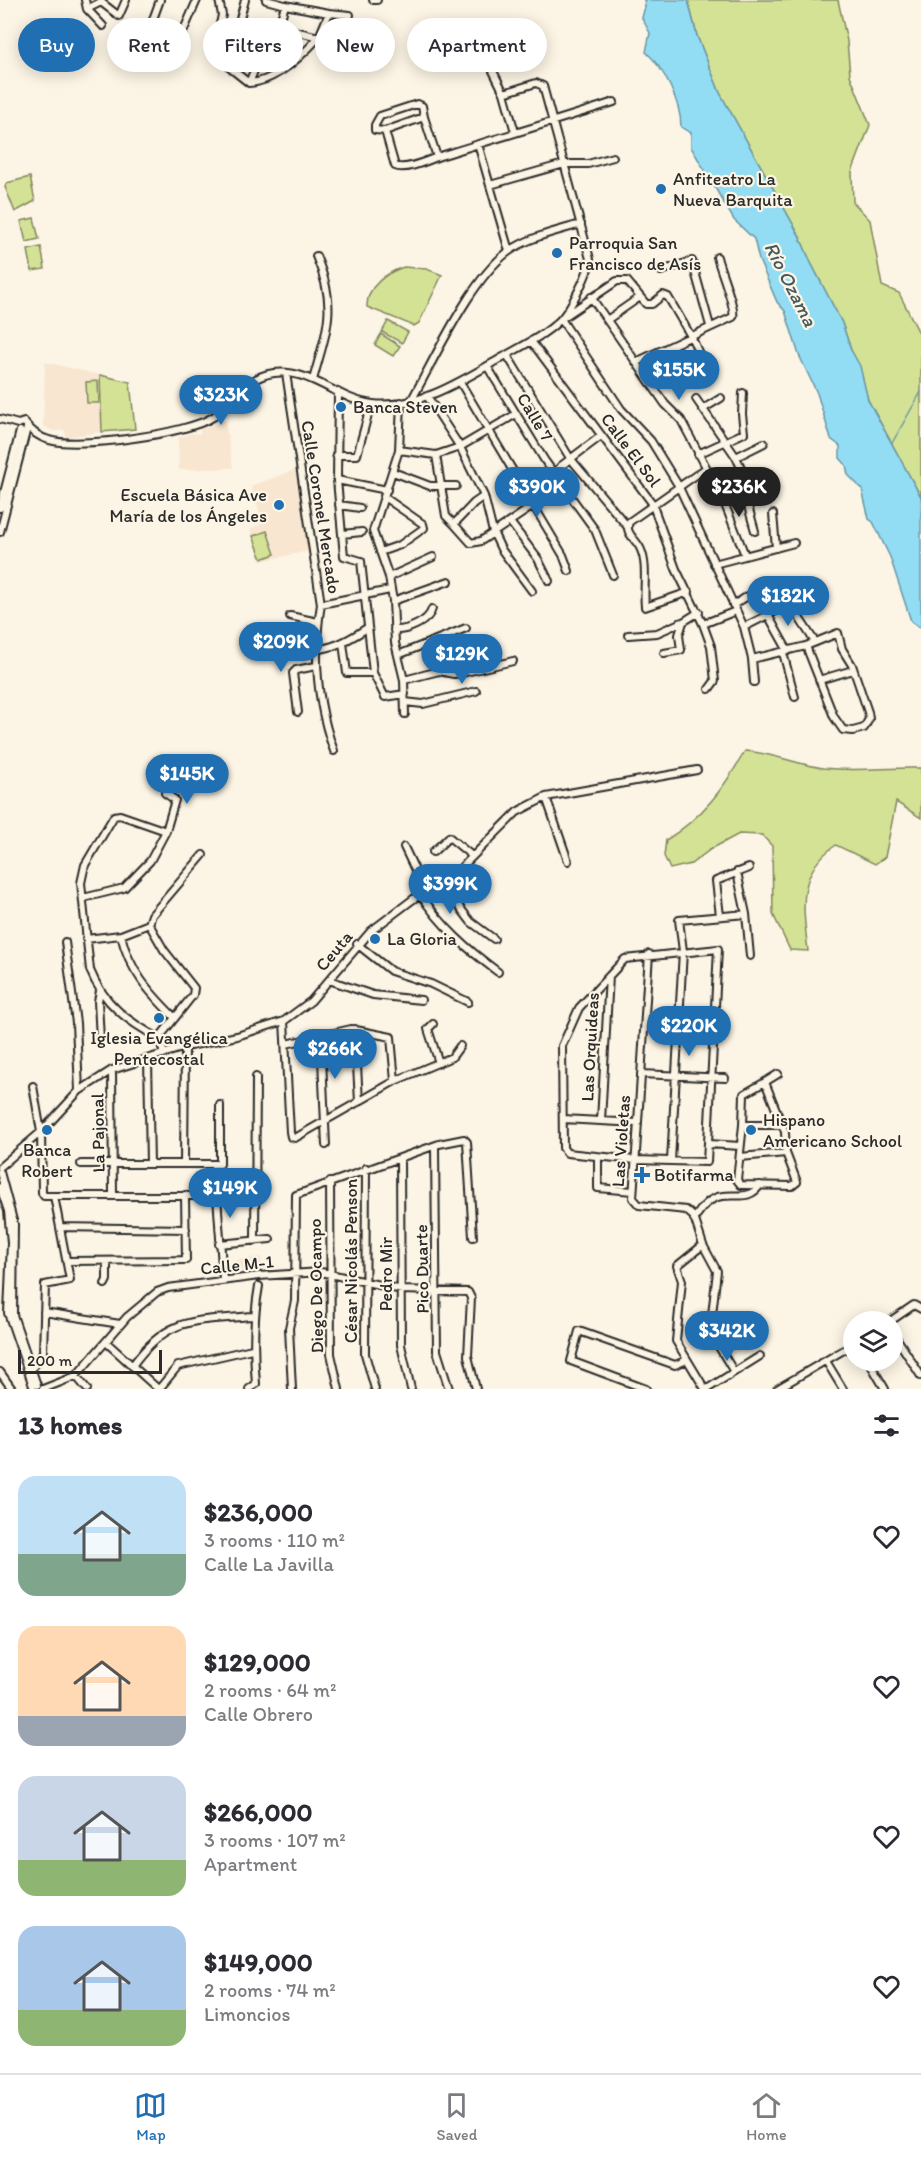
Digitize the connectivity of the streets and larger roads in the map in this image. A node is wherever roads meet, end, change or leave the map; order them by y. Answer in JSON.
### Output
{"nodes":[{"id":1,"x":85,"y":0,"type":"edge"},
{"id":2,"x":126,"y":0,"type":"edge"},
{"id":3,"x":160,"y":0,"type":"edge"},
{"id":4,"x":197,"y":0,"type":"edge"},
{"id":5,"x":219,"y":0,"type":"edge"},
{"id":6,"x":245,"y":0,"type":"edge"},
{"id":7,"x":266,"y":0,"type":"edge"},
{"id":8,"x":285,"y":5,"type":"junction"},
{"id":9,"x":87,"y":9,"type":"junction"},
{"id":10,"x":329,"y":13,"type":"junction"},
{"id":11,"x":350,"y":15,"type":"dead end"},
{"id":12,"x":153,"y":18,"type":"edge"},
{"id":13,"x":189,"y":18,"type":"edge"},
{"id":14,"x":221,"y":18,"type":"edge"},
{"id":15,"x":240,"y":18,"type":"edge"},
{"id":16,"x":281,"y":18,"type":"edge"},
{"id":17,"x":327,"y":18,"type":"edge"},
{"id":18,"x":103,"y":26,"type":"dead end"},
{"id":19,"x":315,"y":41,"type":"edge"},
{"id":20,"x":236,"y":72,"type":"edge"},
{"id":21,"x":253,"y":72,"type":"edge"},
{"id":22,"x":494,"y":72,"type":"edge"},
{"id":23,"x":249,"y":83,"type":"junction"},
{"id":24,"x":504,"y":93,"type":"junction"},
{"id":25,"x":614,"y":102,"type":"dead end"},
{"id":26,"x":424,"y":117,"type":"junction"},
{"id":27,"x":552,"y":122,"type":"junction"},
{"id":28,"x":385,"y":131,"type":"junction"},
{"id":29,"x":515,"y":132,"type":"junction"},
{"id":30,"x":478,"y":144,"type":"junction"},
{"id":31,"x":437,"y":157,"type":"junction"},
{"id":32,"x":614,"y":157,"type":"dead end"},
{"id":33,"x":564,"y":164,"type":"junction"},
{"id":34,"x":490,"y":185,"type":"junction"},
{"id":35,"x":581,"y":224,"type":"junction"},
{"id":36,"x":509,"y":251,"type":"junction"},
{"id":37,"x":315,"y":256,"type":"dead end"},
{"id":38,"x":717,"y":257,"type":"dead end"},
{"id":39,"x":661,"y":271,"type":"dead end"},
{"id":40,"x":591,"y":297,"type":"junction"},
{"id":41,"x":640,"y":297,"type":"junction"},
{"id":42,"x":561,"y":319,"type":"junction"},
{"id":43,"x":607,"y":320,"type":"junction"},
{"id":44,"x":710,"y":326,"type":"junction"},
{"id":45,"x":692,"y":338,"type":"junction"},
{"id":46,"x":531,"y":341,"type":"junction"},
{"id":47,"x":507,"y":355,"type":"junction"},
{"id":48,"x":636,"y":362,"type":"junction"},
{"id":49,"x":703,"y":363,"type":"dead end"},
{"id":50,"x":487,"y":366,"type":"junction"},
{"id":51,"x":286,"y":373,"type":"junction"},
{"id":52,"x":313,"y":380,"type":"junction"},
{"id":53,"x":460,"y":382,"type":"junction"},
{"id":54,"x":338,"y":392,"type":"junction"},
{"id":55,"x":743,"y":393,"type":"dead end"},
{"id":56,"x":428,"y":396,"type":"junction"},
{"id":57,"x":721,"y":398,"type":"dead end"},
{"id":58,"x":412,"y":399,"type":"junction"},
{"id":59,"x":696,"y":399,"type":"dead end"},
{"id":60,"x":401,"y":402,"type":"junction"},
{"id":61,"x":370,"y":404,"type":"junction"},
{"id":62,"x":703,"y":409,"type":"junction"},
{"id":63,"x":516,"y":414,"type":"junction"},
{"id":64,"x":0,"y":419,"type":"edge"},
{"id":65,"x":23,"y":429,"type":"junction"},
{"id":66,"x":488,"y":430,"type":"junction"},
{"id":67,"x":601,"y":436,"type":"junction"},
{"id":68,"x":727,"y":442,"type":"junction"},
{"id":69,"x":764,"y":443,"type":"dead end"},
{"id":70,"x":460,"y":447,"type":"junction"},
{"id":71,"x":399,"y":450,"type":"junction"},
{"id":72,"x":698,"y":454,"type":"junction"},
{"id":73,"x":336,"y":455,"type":"junction"},
{"id":74,"x":436,"y":455,"type":"junction"},
{"id":75,"x":736,"y":456,"type":"junction"},
{"id":76,"x":570,"y":458,"type":"junction"},
{"id":77,"x":706,"y":468,"type":"junction"},
{"id":78,"x":393,"y":472,"type":"junction"},
{"id":79,"x":555,"y":474,"type":"junction"},
{"id":80,"x":337,"y":480,"type":"junction"},
{"id":81,"x":678,"y":485,"type":"junction"},
{"id":82,"x":456,"y":486,"type":"dead end"},
{"id":83,"x":443,"y":488,"type":"junction"},
{"id":84,"x":387,"y":490,"type":"junction"},
{"id":85,"x":484,"y":496,"type":"junction"},
{"id":86,"x":384,"y":497,"type":"junction"},
{"id":87,"x":722,"y":497,"type":"junction"},
{"id":88,"x":746,"y":499,"type":"junction"},
{"id":89,"x":652,"y":503,"type":"junction"},
{"id":90,"x":339,"y":505,"type":"junction"},
{"id":91,"x":533,"y":506,"type":"junction"},
{"id":92,"x":0,"y":508,"type":"edge"},
{"id":93,"x":360,"y":508,"type":"dead end"},
{"id":94,"x":773,"y":514,"type":"dead end"},
{"id":95,"x":510,"y":522,"type":"junction"},
{"id":96,"x":454,"y":524,"type":"junction"},
{"id":97,"x":627,"y":526,"type":"junction"},
{"id":98,"x":755,"y":531,"type":"dead end"},
{"id":99,"x":0,"y":532,"type":"edge"},
{"id":100,"x":362,"y":532,"type":"dead end"},
{"id":101,"x":493,"y":532,"type":"junction"},
{"id":102,"x":342,"y":534,"type":"junction"},
{"id":103,"x":794,"y":543,"type":"dead end"},
{"id":104,"x":776,"y":548,"type":"junction"},
{"id":105,"x":380,"y":552,"type":"junction"},
{"id":106,"x":745,"y":555,"type":"junction"},
{"id":107,"x":433,"y":557,"type":"dead end"},
{"id":108,"x":714,"y":564,"type":"junction"},
{"id":109,"x":569,"y":571,"type":"dead end"},
{"id":110,"x":614,"y":575,"type":"dead end"},
{"id":111,"x":389,"y":577,"type":"junction"},
{"id":112,"x":449,"y":580,"type":"dead end"},
{"id":113,"x":549,"y":581,"type":"dead end"},
{"id":114,"x":390,"y":590,"type":"junction"},
{"id":115,"x":758,"y":590,"type":"dead end"},
{"id":116,"x":532,"y":591,"type":"dead end"},
{"id":117,"x":689,"y":592,"type":"junction"},
{"id":118,"x":365,"y":596,"type":"junction"},
{"id":119,"x":393,"y":601,"type":"junction"},
{"id":120,"x":321,"y":604,"type":"junction"},
{"id":121,"x":734,"y":608,"type":"junction"},
{"id":122,"x":432,"y":609,"type":"dead end"},
{"id":123,"x":699,"y":612,"type":"junction"},
{"id":124,"x":768,"y":615,"type":"junction"},
{"id":125,"x":290,"y":616,"type":"dead end"},
{"id":126,"x":318,"y":622,"type":"junction"},
{"id":127,"x":683,"y":622,"type":"junction"},
{"id":128,"x":703,"y":624,"type":"junction"},
{"id":129,"x":744,"y":627,"type":"junction"},
{"id":130,"x":367,"y":628,"type":"junction"},
{"id":131,"x":465,"y":628,"type":"dead end"},
{"id":132,"x":394,"y":630,"type":"junction"},
{"id":133,"x":628,"y":635,"type":"dead end"},
{"id":134,"x":814,"y":642,"type":"junction"},
{"id":135,"x":343,"y":643,"type":"junction"},
{"id":136,"x":806,"y":646,"type":"junction"},
{"id":137,"x":292,"y":649,"type":"dead end"},
{"id":138,"x":317,"y":651,"type":"junction"},
{"id":139,"x":785,"y":652,"type":"junction"},
{"id":140,"x":664,"y":653,"type":"dead end"},
{"id":141,"x":398,"y":655,"type":"junction"},
{"id":142,"x":461,"y":659,"type":"dead end"},
{"id":143,"x":752,"y":659,"type":"junction"},
{"id":144,"x":513,"y":661,"type":"dead end"},
{"id":145,"x":316,"y":666,"type":"junction"},
{"id":146,"x":853,"y":670,"type":"junction"},
{"id":147,"x":439,"y":671,"type":"junction"},
{"id":148,"x":373,"y":673,"type":"junction"},
{"id":149,"x":404,"y":680,"type":"junction"},
{"id":150,"x":819,"y":680,"type":"junction"},
{"id":151,"x":754,"y":682,"type":"dead end"},
{"id":152,"x":709,"y":689,"type":"dead end"},
{"id":153,"x":476,"y":691,"type":"dead end"},
{"id":154,"x":405,"y":694,"type":"junction"},
{"id":155,"x":795,"y":697,"type":"dead end"},
{"id":156,"x":405,"y":702,"type":"junction"},
{"id":157,"x":298,"y":712,"type":"dead end"},
{"id":158,"x":405,"y":714,"type":"dead end"},
{"id":159,"x":334,"y":751,"type":"dead end"},
{"id":160,"x":697,"y":770,"type":"dead end"},
{"id":161,"x":165,"y":793,"type":"dead end"},
{"id":162,"x":546,"y":797,"type":"junction"},
{"id":163,"x":166,"y":831,"type":"junction"},
{"id":164,"x":404,"y":847,"type":"dead end"},
{"id":165,"x":433,"y":852,"type":"dead end"},
{"id":166,"x":203,"y":855,"type":"dead end"},
{"id":167,"x":472,"y":856,"type":"junction"},
{"id":168,"x":568,"y":861,"type":"dead end"},
{"id":169,"x":749,"y":868,"type":"dead end"},
{"id":170,"x":737,"y":872,"type":"junction"},
{"id":171,"x":441,"y":883,"type":"junction"},
{"id":172,"x":423,"y":892,"type":"junction"},
{"id":173,"x":83,"y":898,"type":"junction"},
{"id":174,"x":746,"y":914,"type":"junction"},
{"id":175,"x":720,"y":916,"type":"junction"},
{"id":176,"x":149,"y":924,"type":"junction"},
{"id":177,"x":121,"y":935,"type":"junction"},
{"id":178,"x":86,"y":939,"type":"junction"},
{"id":179,"x":494,"y":939,"type":"dead end"},
{"id":180,"x":65,"y":942,"type":"dead end"},
{"id":181,"x":357,"y":944,"type":"junction"},
{"id":182,"x":683,"y":951,"type":"junction"},
{"id":183,"x":649,"y":954,"type":"junction"},
{"id":184,"x":750,"y":956,"type":"dead end"},
{"id":185,"x":498,"y":972,"type":"dead end"},
{"id":186,"x":609,"y":976,"type":"junction"},
{"id":187,"x":328,"y":980,"type":"junction"},
{"id":188,"x":100,"y":991,"type":"junction"},
{"id":189,"x":421,"y":1000,"type":"dead end"},
{"id":190,"x":468,"y":1002,"type":"dead end"},
{"id":191,"x":174,"y":1017,"type":"junction"},
{"id":192,"x":284,"y":1021,"type":"junction"},
{"id":193,"x":433,"y":1024,"type":"dead end"},
{"id":194,"x":355,"y":1029,"type":"junction"},
{"id":195,"x":159,"y":1038,"type":"junction"},
{"id":196,"x":321,"y":1038,"type":"junction"},
{"id":197,"x":100,"y":1040,"type":"dead end"},
{"id":198,"x":286,"y":1044,"type":"junction"},
{"id":199,"x":460,"y":1046,"type":"dead end"},
{"id":200,"x":185,"y":1047,"type":"junction"},
{"id":201,"x":164,"y":1054,"type":"junction"},
{"id":202,"x":148,"y":1059,"type":"junction"},
{"id":203,"x":439,"y":1063,"type":"junction"},
{"id":204,"x":112,"y":1070,"type":"junction"},
{"id":205,"x":641,"y":1074,"type":"junction"},
{"id":206,"x":778,"y":1074,"type":"dead end"},
{"id":207,"x":676,"y":1075,"type":"junction"},
{"id":208,"x":256,"y":1077,"type":"dead end"},
{"id":209,"x":711,"y":1077,"type":"junction"},
{"id":210,"x":725,"y":1078,"type":"dead end"},
{"id":211,"x":395,"y":1081,"type":"junction"},
{"id":212,"x":765,"y":1082,"type":"junction"},
{"id":213,"x":33,"y":1086,"type":"dead end"},
{"id":214,"x":79,"y":1091,"type":"junction"},
{"id":215,"x":359,"y":1102,"type":"junction"},
{"id":216,"x":220,"y":1105,"type":"dead end"},
{"id":217,"x":563,"y":1119,"type":"junction"},
{"id":218,"x":601,"y":1121,"type":"junction"},
{"id":219,"x":325,"y":1123,"type":"junction"},
{"id":220,"x":638,"y":1124,"type":"junction"},
{"id":221,"x":742,"y":1125,"type":"junction"},
{"id":222,"x":782,"y":1125,"type":"junction"},
{"id":223,"x":41,"y":1132,"type":"junction"},
{"id":224,"x":709,"y":1144,"type":"junction"},
{"id":225,"x":326,"y":1145,"type":"dead end"},
{"id":226,"x":740,"y":1146,"type":"junction"},
{"id":227,"x":435,"y":1147,"type":"junction"},
{"id":228,"x":786,"y":1153,"type":"junction"},
{"id":229,"x":598,"y":1157,"type":"junction"},
{"id":230,"x":740,"y":1157,"type":"junction"},
{"id":231,"x":400,"y":1158,"type":"junction"},
{"id":232,"x":635,"y":1160,"type":"junction"},
{"id":233,"x":671,"y":1161,"type":"junction"},
{"id":234,"x":81,"y":1164,"type":"dead end"},
{"id":235,"x":114,"y":1164,"type":"junction"},
{"id":236,"x":150,"y":1164,"type":"junction"},
{"id":237,"x":184,"y":1164,"type":"junction"},
{"id":238,"x":0,"y":1167,"type":"edge"},
{"id":239,"x":366,"y":1168,"type":"junction"},
{"id":240,"x":0,"y":1172,"type":"edge"},
{"id":241,"x":330,"y":1182,"type":"junction"},
{"id":242,"x":760,"y":1185,"type":"junction"},
{"id":243,"x":0,"y":1187,"type":"edge"},
{"id":244,"x":633,"y":1191,"type":"junction"},
{"id":245,"x":113,"y":1195,"type":"junction"},
{"id":246,"x":184,"y":1195,"type":"junction"},
{"id":247,"x":217,"y":1196,"type":"junction"},
{"id":248,"x":254,"y":1196,"type":"junction"},
{"id":249,"x":54,"y":1197,"type":"junction"},
{"id":250,"x":694,"y":1219,"type":"junction"},
{"id":251,"x":60,"y":1227,"type":"junction"},
{"id":252,"x":186,"y":1229,"type":"junction"},
{"id":253,"x":473,"y":1237,"type":"dead end"},
{"id":254,"x":270,"y":1239,"type":"dead end"},
{"id":255,"x":255,"y":1241,"type":"junction"},
{"id":256,"x":219,"y":1244,"type":"junction"},
{"id":257,"x":703,"y":1245,"type":"junction"},
{"id":258,"x":66,"y":1261,"type":"junction"},
{"id":259,"x":107,"y":1261,"type":"junction"},
{"id":260,"x":330,"y":1273,"type":"junction"},
{"id":261,"x":294,"y":1274,"type":"junction"},
{"id":262,"x":223,"y":1280,"type":"junction"},
{"id":263,"x":366,"y":1283,"type":"junction"},
{"id":264,"x":105,"y":1284,"type":"dead end"},
{"id":265,"x":259,"y":1286,"type":"dead end"},
{"id":266,"x":402,"y":1290,"type":"junction"},
{"id":267,"x":438,"y":1290,"type":"junction"},
{"id":268,"x":920,"y":1307,"type":"edge"},
{"id":269,"x":44,"y":1312,"type":"junction"},
{"id":270,"x":903,"y":1312,"type":"edge"},
{"id":271,"x":253,"y":1316,"type":"junction"},
{"id":272,"x":120,"y":1324,"type":"junction"},
{"id":273,"x":106,"y":1342,"type":"junction"},
{"id":274,"x":903,"y":1348,"type":"edge"},
{"id":275,"x":252,"y":1349,"type":"junction"},
{"id":276,"x":843,"y":1351,"type":"edge"},
{"id":277,"x":760,"y":1356,"type":"dead end"},
{"id":278,"x":687,"y":1360,"type":"junction"},
{"id":279,"x":826,"y":1361,"type":"junction"},
{"id":280,"x":132,"y":1366,"type":"junction"},
{"id":281,"x":33,"y":1367,"type":"junction"},
{"id":282,"x":874,"y":1371,"type":"edge"},
{"id":283,"x":0,"y":1372,"type":"edge"},
{"id":284,"x":734,"y":1372,"type":"junction"},
{"id":285,"x":76,"y":1376,"type":"junction"},
{"id":286,"x":921,"y":1376,"type":"edge"},
{"id":287,"x":35,"y":1388,"type":"edge"},
{"id":288,"x":12,"y":1389,"type":"edge"},
{"id":289,"x":87,"y":1389,"type":"edge"},
{"id":290,"x":159,"y":1389,"type":"edge"},
{"id":291,"x":251,"y":1389,"type":"edge"},
{"id":292,"x":292,"y":1389,"type":"edge"},
{"id":293,"x":339,"y":1389,"type":"edge"},
{"id":294,"x":375,"y":1389,"type":"edge"},
{"id":295,"x":411,"y":1389,"type":"edge"},
{"id":296,"x":449,"y":1389,"type":"edge"},
{"id":297,"x":476,"y":1389,"type":"edge"},
{"id":298,"x":646,"y":1389,"type":"edge"},
{"id":299,"x":706,"y":1389,"type":"edge"},
{"id":300,"x":777,"y":1389,"type":"edge"},
{"id":301,"x":843,"y":1389,"type":"edge"},
{"id":302,"x":885,"y":1389,"type":"edge"}],
"edges":[{"from":1,"to":9,"type":"street"},
{"from":2,"to":9,"type":"street"},
{"from":3,"to":12,"type":"street"},
{"from":4,"to":13,"type":"street"},
{"from":5,"to":14,"type":"street"},
{"from":6,"to":15,"type":"street"},
{"from":7,"to":8,"type":"street"},
{"from":8,"to":10,"type":"street"},
{"from":8,"to":16,"type":"street"},
{"from":9,"to":18,"type":"street"},
{"from":10,"to":11,"type":"street"},
{"from":10,"to":17,"type":"street"},
{"from":19,"to":23,"type":"street"},
{"from":20,"to":23,"type":"street"},
{"from":21,"to":23,"type":"street"},
{"from":22,"to":24,"type":"street"},
{"from":24,"to":27,"type":"street"},
{"from":24,"to":29,"type":"street"},
{"from":25,"to":27,"type":"street"},
{"from":26,"to":28,"type":"street"},
{"from":26,"to":28,"type":"street"},
{"from":26,"to":31,"type":"street"},
{"from":27,"to":29,"type":"street"},
{"from":27,"to":33,"type":"street"},
{"from":28,"to":31,"type":"street"},
{"from":29,"to":30,"type":"street"},
{"from":30,"to":31,"type":"street"},
{"from":30,"to":34,"type":"street"},
{"from":32,"to":33,"type":"street"},
{"from":33,"to":34,"type":"street"},
{"from":33,"to":35,"type":"street"},
{"from":34,"to":36,"type":"street"},
{"from":35,"to":36,"type":"street"},
{"from":35,"to":42,"type":"street"},
{"from":36,"to":58,"type":"street"},
{"from":37,"to":52,"type":"street"},
{"from":38,"to":44,"type":"street"},
{"from":39,"to":44,"type":"street"},
{"from":40,"to":41,"type":"street"},
{"from":40,"to":42,"type":"street"},
{"from":40,"to":43,"type":"street"},
{"from":41,"to":43,"type":"street"},
{"from":41,"to":45,"type":"street"},
{"from":42,"to":46,"type":"street"},
{"from":42,"to":81,"type":"street"},
{"from":43,"to":48,"type":"street"},
{"from":44,"to":45,"type":"street"},
{"from":45,"to":48,"type":"street"},
{"from":45,"to":49,"type":"street"},
{"from":46,"to":47,"type":"street"},
{"from":46,"to":67,"type":"street","name":"Calle El Sol"},
{"from":47,"to":50,"type":"street"},
{"from":47,"to":76,"type":"street"},
{"from":48,"to":72,"type":"street"},
{"from":50,"to":53,"type":"street"},
{"from":50,"to":63,"type":"street","name":"Calle 7"},
{"from":51,"to":52,"type":"street"},
{"from":51,"to":65,"type":"street"},
{"from":51,"to":120,"type":"street","name":"Calle Coronel Mercado"},
{"from":52,"to":54,"type":"street"},
{"from":53,"to":56,"type":"street"},
{"from":53,"to":66,"type":"street"},
{"from":54,"to":61,"type":"street"},
{"from":54,"to":73,"type":"street"},
{"from":55,"to":68,"type":"street"},
{"from":56,"to":58,"type":"street"},
{"from":56,"to":70,"type":"street"},
{"from":57,"to":62,"type":"street"},
{"from":58,"to":60,"type":"street"},
{"from":59,"to":62,"type":"street"},
{"from":60,"to":61,"type":"street"},
{"from":60,"to":71,"type":"street"},
{"from":61,"to":73,"type":"street"},
{"from":62,"to":68,"type":"street"},
{"from":63,"to":66,"type":"street"},
{"from":63,"to":79,"type":"street","name":"Calle 7"},
{"from":64,"to":65,"type":"street"},
{"from":65,"to":92,"type":"street"},
{"from":65,"to":99,"type":"street"},
{"from":66,"to":70,"type":"street"},
{"from":66,"to":91,"type":"street"},
{"from":67,"to":76,"type":"street"},
{"from":67,"to":89,"type":"street","name":"Calle El Sol"},
{"from":68,"to":72,"type":"street"},
{"from":68,"to":75,"type":"street"},
{"from":69,"to":75,"type":"street"},
{"from":70,"to":74,"type":"street"},
{"from":70,"to":85,"type":"street"},
{"from":71,"to":74,"type":"street"},
{"from":71,"to":78,"type":"street"},
{"from":72,"to":77,"type":"street"},
{"from":73,"to":80,"type":"street"},
{"from":74,"to":83,"type":"street"},
{"from":75,"to":88,"type":"street"},
{"from":76,"to":79,"type":"street"},
{"from":76,"to":97,"type":"street"},
{"from":77,"to":81,"type":"street"},
{"from":77,"to":87,"type":"street"},
{"from":78,"to":83,"type":"street"},
{"from":78,"to":84,"type":"street"},
{"from":79,"to":91,"type":"street"},
{"from":79,"to":110,"type":"street","name":"Calle 7"},
{"from":80,"to":84,"type":"street"},
{"from":80,"to":90,"type":"street"},
{"from":81,"to":89,"type":"street"},
{"from":81,"to":108,"type":"street"},
{"from":82,"to":83,"type":"street"},
{"from":83,"to":96,"type":"street"},
{"from":84,"to":86,"type":"street"},
{"from":85,"to":96,"type":"street"},
{"from":85,"to":101,"type":"street"},
{"from":86,"to":105,"type":"street"},
{"from":86,"to":105,"type":"street"},
{"from":87,"to":88,"type":"street"},
{"from":87,"to":106,"type":"street"},
{"from":88,"to":98,"type":"street"},
{"from":89,"to":97,"type":"street"},
{"from":89,"to":117,"type":"street","name":"Calle El Sol"},
{"from":90,"to":93,"type":"street"},
{"from":90,"to":102,"type":"street"},
{"from":91,"to":95,"type":"street"},
{"from":91,"to":109,"type":"street"},
{"from":94,"to":104,"type":"street"},
{"from":95,"to":101,"type":"street"},
{"from":95,"to":113,"type":"street"},
{"from":96,"to":101,"type":"street"},
{"from":97,"to":117,"type":"street"},
{"from":100,"to":102,"type":"street"},
{"from":101,"to":116,"type":"street"},
{"from":102,"to":118,"type":"street"},
{"from":103,"to":104,"type":"street"},
{"from":104,"to":106,"type":"street"},
{"from":105,"to":111,"type":"street"},
{"from":106,"to":108,"type":"street"},
{"from":107,"to":111,"type":"street"},
{"from":108,"to":121,"type":"street"},
{"from":111,"to":114,"type":"street"},
{"from":112,"to":119,"type":"street"},
{"from":114,"to":118,"type":"street"},
{"from":114,"to":119,"type":"street"},
{"from":115,"to":121,"type":"street"},
{"from":117,"to":123,"type":"street","name":"Calle El Sol"},
{"from":118,"to":120,"type":"street"},
{"from":118,"to":130,"type":"street"},
{"from":119,"to":132,"type":"street"},
{"from":120,"to":126,"type":"street","name":"Calle Coronel Mercado"},
{"from":121,"to":128,"type":"street"},
{"from":121,"to":129,"type":"street"},
{"from":122,"to":132,"type":"street"},
{"from":123,"to":127,"type":"street"},
{"from":123,"to":128,"type":"street","name":"Calle El Sol"},
{"from":124,"to":129,"type":"street"},
{"from":124,"to":134,"type":"street"},
{"from":124,"to":139,"type":"street"},
{"from":125,"to":126,"type":"street"},
{"from":126,"to":138,"type":"street","name":"Calle Coronel Mercado"},
{"from":127,"to":133,"type":"street"},
{"from":127,"to":140,"type":"street"},
{"from":128,"to":152,"type":"street","name":"Calle El Sol"},
{"from":129,"to":143,"type":"street"},
{"from":130,"to":135,"type":"street"},
{"from":130,"to":148,"type":"street"},
{"from":131,"to":141,"type":"street"},
{"from":132,"to":141,"type":"street"},
{"from":134,"to":136,"type":"street"},
{"from":134,"to":146,"type":"street"},
{"from":135,"to":138,"type":"street"},
{"from":135,"to":148,"type":"street"},
{"from":136,"to":139,"type":"street"},
{"from":136,"to":150,"type":"street"},
{"from":137,"to":138,"type":"street"},
{"from":138,"to":145,"type":"street","name":"Calle Coronel Mercado"},
{"from":139,"to":143,"type":"street"},
{"from":139,"to":155,"type":"street"},
{"from":141,"to":149,"type":"street"},
{"from":142,"to":147,"type":"street"},
{"from":143,"to":151,"type":"street"},
{"from":144,"to":147,"type":"street"},
{"from":145,"to":157,"type":"street"},
{"from":145,"to":159,"type":"street","name":"Calle Coronel Mercado"},
{"from":146,"to":150,"type":"street"},
{"from":146,"to":150,"type":"street"},
{"from":147,"to":149,"type":"street"},
{"from":148,"to":154,"type":"street"},
{"from":149,"to":154,"type":"street"},
{"from":153,"to":156,"type":"street"},
{"from":154,"to":156,"type":"street"},
{"from":156,"to":158,"type":"street"},
{"from":160,"to":162,"type":"street","name":"Ceuta"},
{"from":161,"to":163,"type":"street"},
{"from":162,"to":167,"type":"street","name":"Ceuta"},
{"from":162,"to":168,"type":"street"},
{"from":163,"to":173,"type":"street"},
{"from":163,"to":173,"type":"street"},
{"from":164,"to":172,"type":"street"},
{"from":165,"to":167,"type":"street"},
{"from":166,"to":176,"type":"street"},
{"from":167,"to":171,"type":"street","name":"Ceuta"},
{"from":169,"to":170,"type":"street"},
{"from":170,"to":174,"type":"street"},
{"from":170,"to":175,"type":"street"},
{"from":171,"to":172,"type":"street","name":"Ceuta"},
{"from":171,"to":179,"type":"street"},
{"from":172,"to":181,"type":"street","name":"Ceuta"},
{"from":172,"to":185,"type":"street"},
{"from":173,"to":178,"type":"street"},
{"from":174,"to":175,"type":"street"},
{"from":174,"to":184,"type":"street"},
{"from":175,"to":182,"type":"street"},
{"from":176,"to":177,"type":"street"},
{"from":176,"to":191,"type":"street"},
{"from":177,"to":178,"type":"street"},
{"from":177,"to":191,"type":"street"},
{"from":178,"to":188,"type":"street"},
{"from":180,"to":214,"type":"street"},
{"from":181,"to":187,"type":"street","name":"Ceuta"},
{"from":181,"to":190,"type":"street"},
{"from":182,"to":183,"type":"street"},
{"from":182,"to":207,"type":"street"},
{"from":182,"to":209,"type":"street"},
{"from":183,"to":186,"type":"street"},
{"from":183,"to":205,"type":"street","name":"Las Violetas"},
{"from":186,"to":217,"type":"street"},
{"from":186,"to":218,"type":"street","name":"Las Orquideas"},
{"from":187,"to":189,"type":"street"},
{"from":187,"to":192,"type":"street","name":"Ceuta"},
{"from":188,"to":195,"type":"street"},
{"from":188,"to":197,"type":"street"},
{"from":191,"to":195,"type":"street"},
{"from":192,"to":198,"type":"street"},
{"from":192,"to":200,"type":"street","name":"Ceuta"},
{"from":193,"to":203,"type":"street"},
{"from":194,"to":196,"type":"street"},
{"from":194,"to":211,"type":"street"},
{"from":194,"to":215,"type":"street"},
{"from":195,"to":201,"type":"street"},
{"from":196,"to":198,"type":"street"},
{"from":196,"to":219,"type":"street"},
{"from":198,"to":219,"type":"street"},
{"from":199,"to":203,"type":"street"},
{"from":200,"to":201,"type":"street","name":"Ceuta"},
{"from":200,"to":237,"type":"street"},
{"from":201,"to":202,"type":"street","name":"Ceuta"},
{"from":202,"to":204,"type":"street","name":"Ceuta"},
{"from":202,"to":236,"type":"street"},
{"from":203,"to":211,"type":"street"},
{"from":204,"to":214,"type":"street","name":"Ceuta"},
{"from":204,"to":235,"type":"street","name":"La Pajonal"},
{"from":205,"to":207,"type":"street"},
{"from":205,"to":220,"type":"street","name":"Las Violetas"},
{"from":206,"to":212,"type":"street"},
{"from":207,"to":209,"type":"street"},
{"from":207,"to":233,"type":"street"},
{"from":208,"to":248,"type":"street"},
{"from":209,"to":210,"type":"street"},
{"from":209,"to":224,"type":"street"},
{"from":211,"to":215,"type":"street"},
{"from":212,"to":221,"type":"street"},
{"from":212,"to":222,"type":"street"},
{"from":213,"to":223,"type":"street"},
{"from":214,"to":223,"type":"street","name":"Ceuta"},
{"from":215,"to":219,"type":"street"},
{"from":216,"to":237,"type":"street"},
{"from":217,"to":218,"type":"street"},
{"from":217,"to":229,"type":"street"},
{"from":218,"to":220,"type":"street"},
{"from":219,"to":225,"type":"street"},
{"from":220,"to":232,"type":"street","name":"Las Violetas"},
{"from":221,"to":222,"type":"street"},
{"from":221,"to":226,"type":"street"},
{"from":222,"to":228,"type":"street"},
{"from":223,"to":238,"type":"street","name":"Ceuta"},
{"from":223,"to":249,"type":"street"},
{"from":224,"to":226,"type":"street"},
{"from":224,"to":233,"type":"street"},
{"from":226,"to":230,"type":"street"},
{"from":227,"to":231,"type":"street"},
{"from":227,"to":253,"type":"street"},
{"from":227,"to":267,"type":"street","name":"Pico Duarte"},
{"from":228,"to":230,"type":"street"},
{"from":228,"to":242,"type":"street"},
{"from":229,"to":232,"type":"street"},
{"from":229,"to":244,"type":"street"},
{"from":230,"to":242,"type":"street"},
{"from":231,"to":239,"type":"street"},
{"from":231,"to":266,"type":"street","name":"Pedro Mir"},
{"from":232,"to":233,"type":"street"},
{"from":232,"to":244,"type":"street","name":"Las Violetas"},
{"from":234,"to":235,"type":"street"},
{"from":235,"to":236,"type":"street"},
{"from":235,"to":245,"type":"street","name":"La Pajonal"},
{"from":236,"to":237,"type":"street"},
{"from":239,"to":241,"type":"street"},
{"from":239,"to":263,"type":"street","name":"César Nicolás Penson"},
{"from":240,"to":281,"type":"street"},
{"from":241,"to":260,"type":"street","name":"Diego De Ocampo"},
{"from":241,"to":261,"type":"street"},
{"from":242,"to":250,"type":"street"},
{"from":243,"to":287,"type":"street"},
{"from":244,"to":250,"type":"street","name":"Las Violetas"},
{"from":245,"to":246,"type":"street"},
{"from":245,"to":249,"type":"street"},
{"from":246,"to":247,"type":"street"},
{"from":246,"to":252,"type":"street"},
{"from":247,"to":248,"type":"street"},
{"from":247,"to":256,"type":"street"},
{"from":248,"to":255,"type":"street"},
{"from":249,"to":251,"type":"street"},
{"from":250,"to":257,"type":"street"},
{"from":251,"to":252,"type":"street"},
{"from":251,"to":258,"type":"street"},
{"from":252,"to":259,"type":"street"},
{"from":254,"to":255,"type":"street"},
{"from":255,"to":256,"type":"street"},
{"from":256,"to":262,"type":"street"},
{"from":257,"to":278,"type":"street"},
{"from":257,"to":284,"type":"street"},
{"from":258,"to":259,"type":"street"},
{"from":258,"to":269,"type":"street"},
{"from":259,"to":264,"type":"street"},
{"from":260,"to":261,"type":"street","name":"Calle M-1"},
{"from":260,"to":263,"type":"street","name":"Calle M-1"},
{"from":260,"to":293,"type":"street","name":"Diego De Ocampo"},
{"from":261,"to":262,"type":"street","name":"Calle M-1"},
{"from":261,"to":292,"type":"street"},
{"from":262,"to":272,"type":"street","name":"Calle M-1"},
{"from":263,"to":266,"type":"street","name":"Calle M-1"},
{"from":263,"to":294,"type":"street","name":"César Nicolás Penson"},
{"from":265,"to":271,"type":"street"},
{"from":266,"to":267,"type":"street","name":"Calle M-1"},
{"from":266,"to":295,"type":"street","name":"Pedro Mir"},
{"from":267,"to":296,"type":"street","name":"Pico Duarte"},
{"from":267,"to":297,"type":"street","name":"Calle M-1"},
{"from":268,"to":270,"type":"street"},
{"from":269,"to":272,"type":"street"},
{"from":269,"to":281,"type":"street"},
{"from":271,"to":275,"type":"street"},
{"from":271,"to":280,"type":"street"},
{"from":272,"to":273,"type":"street","name":"Calle M-1"},
{"from":273,"to":280,"type":"street"},
{"from":273,"to":285,"type":"street","name":"Calle M-1"},
{"from":274,"to":286,"type":"street"},
{"from":275,"to":290,"type":"street"},
{"from":275,"to":291,"type":"street"},
{"from":276,"to":279,"type":"street"},
{"from":277,"to":284,"type":"street"},
{"from":278,"to":298,"type":"street"},
{"from":278,"to":299,"type":"street"},
{"from":279,"to":300,"type":"street"},
{"from":279,"to":301,"type":"street"},
{"from":280,"to":290,"type":"street"},
{"from":281,"to":287,"type":"street"},
{"from":282,"to":302,"type":"street"},
{"from":283,"to":288,"type":"street"},
{"from":284,"to":299,"type":"street"},
{"from":285,"to":287,"type":"street","name":"Calle M-1"},
{"from":285,"to":289,"type":"street"}]}
